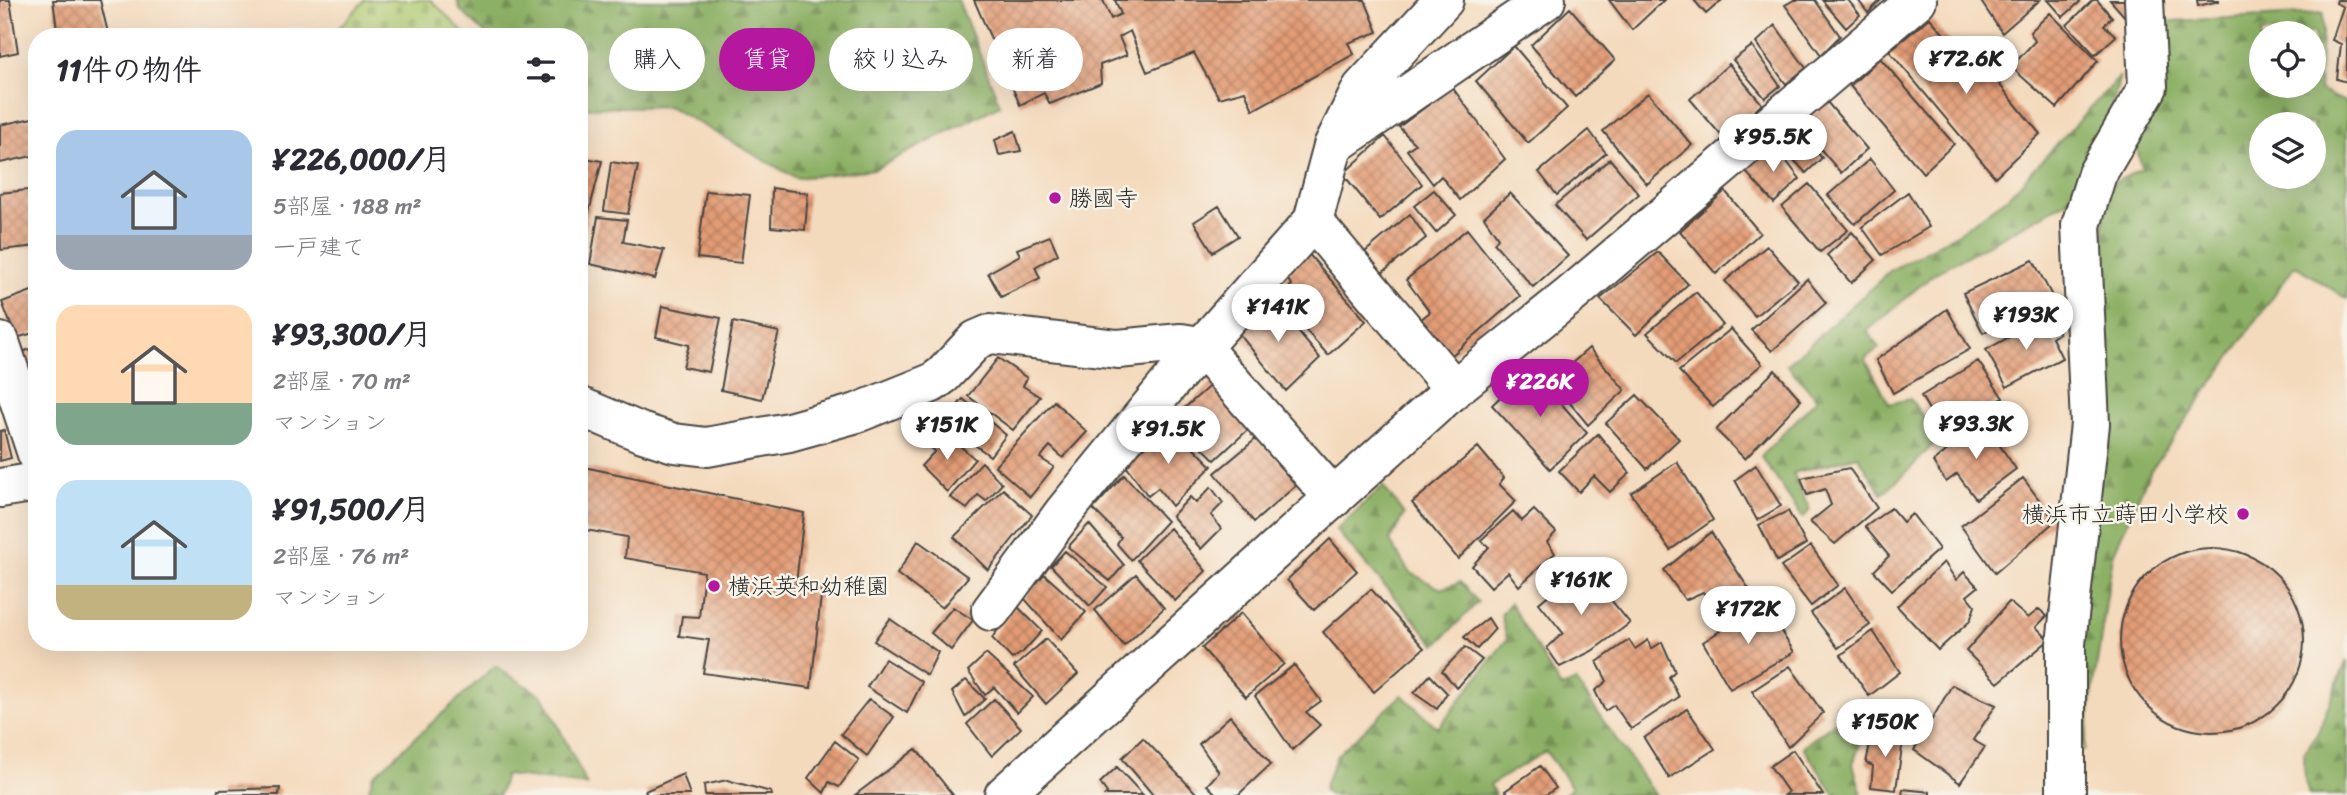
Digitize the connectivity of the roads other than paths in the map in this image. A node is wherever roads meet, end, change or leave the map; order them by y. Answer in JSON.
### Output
{"nodes":[{"id":1,"x":1444,"y":0,"type":"edge"},
{"id":2,"x":1546,"y":0,"type":"edge"},
{"id":3,"x":1917,"y":0,"type":"edge"},
{"id":4,"x":2144,"y":0,"type":"edge"},
{"id":5,"x":1333,"y":146,"type":"junction"},
{"id":6,"x":1313,"y":221,"type":"junction"},
{"id":7,"x":0,"y":342,"type":"edge"},
{"id":8,"x":1200,"y":346,"type":"junction"},
{"id":9,"x":1454,"y":389,"type":"junction"},
{"id":10,"x":588,"y":410,"type":"edge"},
{"id":11,"x":28,"y":427,"type":"edge"},
{"id":12,"x":28,"y":483,"type":"edge"},
{"id":13,"x":0,"y":488,"type":"edge"},
{"id":14,"x":1334,"y":498,"type":"junction"},
{"id":15,"x":990,"y":611,"type":"dead end"},
{"id":16,"x":1006,"y":795,"type":"edge"},
{"id":17,"x":2066,"y":795,"type":"edge"}],
"edges":[{"from":1,"to":5,"type":"street"},
{"from":2,"to":5,"type":"street"},
{"from":3,"to":9,"type":"street"},
{"from":4,"to":17,"type":"street"},
{"from":5,"to":6,"type":"street"},
{"from":6,"to":8,"type":"street"},
{"from":6,"to":9,"type":"street"},
{"from":7,"to":11,"type":"street"},
{"from":8,"to":10,"type":"street"},
{"from":8,"to":14,"type":"street"},
{"from":8,"to":15,"type":"street"},
{"from":9,"to":14,"type":"street"},
{"from":12,"to":13,"type":"street"},
{"from":14,"to":16,"type":"street"}]}
